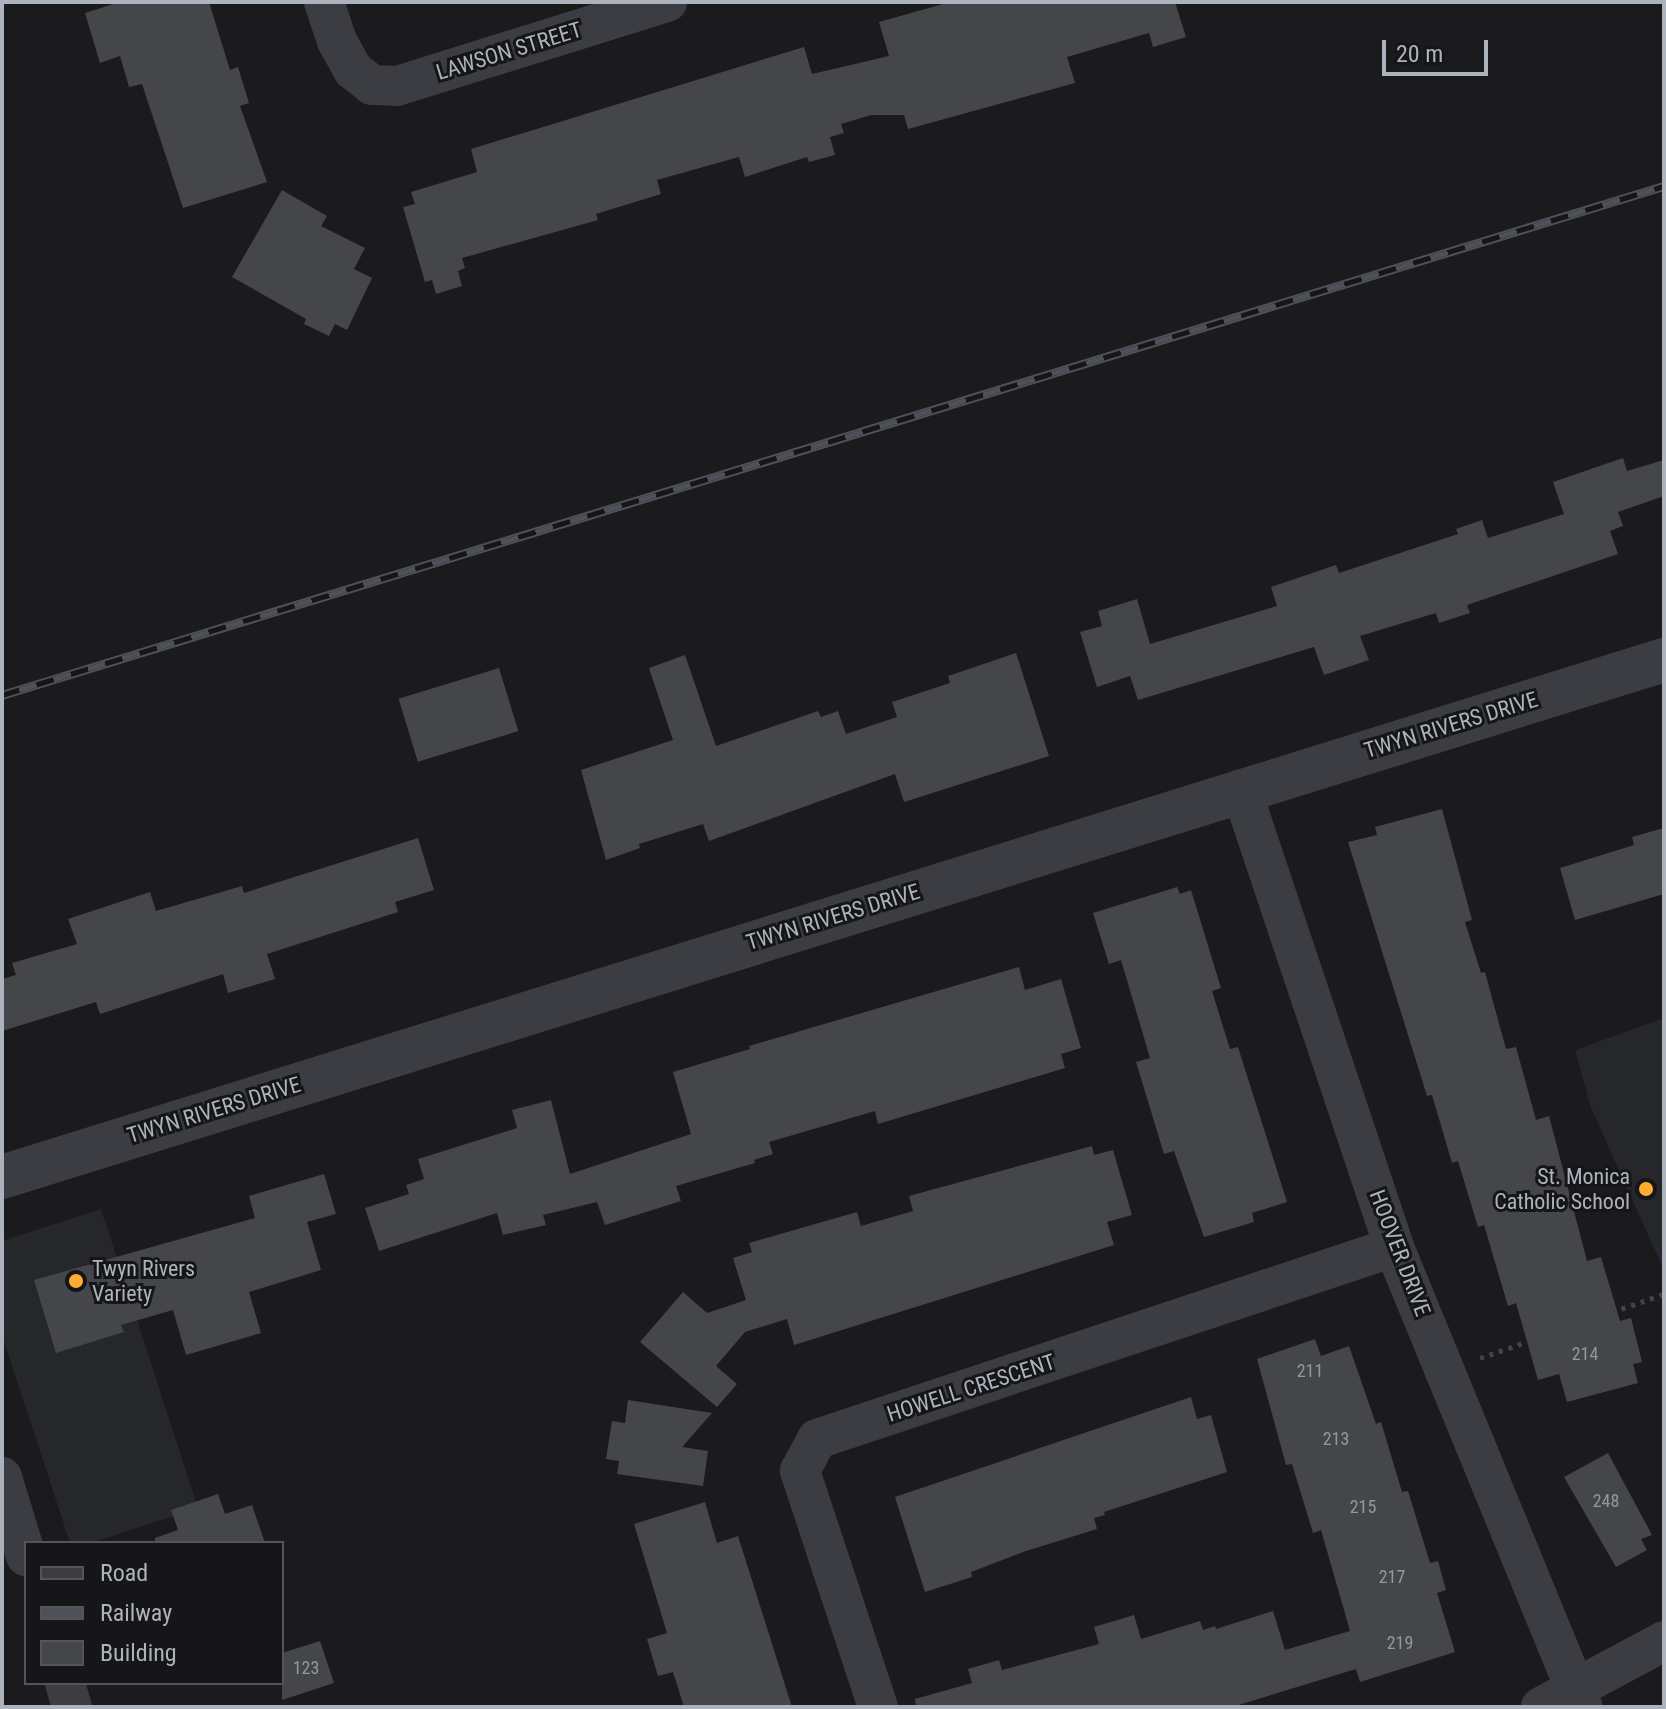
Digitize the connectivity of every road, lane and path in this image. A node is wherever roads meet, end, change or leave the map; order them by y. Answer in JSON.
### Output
{"nodes":[{"id":1,"x":324,"y":2,"type":"edge"},
{"id":2,"x":667,"y":2,"type":"edge"},
{"id":3,"x":1664,"y":660,"type":"edge"},
{"id":4,"x":1241,"y":789,"type":"junction"},
{"id":5,"x":2,"y":1177,"type":"edge"},
{"id":6,"x":1394,"y":1247,"type":"junction"},
{"id":7,"x":1664,"y":1294,"type":"edge"},
{"id":8,"x":1446,"y":1369,"type":"junction"},
{"id":9,"x":2,"y":1477,"type":"edge"},
{"id":10,"x":24,"y":1549,"type":"edge"},
{"id":11,"x":1664,"y":1641,"type":"edge"},
{"id":12,"x":66,"y":1685,"type":"edge"},
{"id":13,"x":1580,"y":1698,"type":"edge"},
{"id":14,"x":72,"y":1707,"type":"edge"},
{"id":15,"x":878,"y":1707,"type":"edge"},
{"id":16,"x":1541,"y":1707,"type":"edge"}],
"edges":[{"from":1,"to":2,"type":"street","name":"LAWSON STREET"},
{"from":3,"to":4,"type":"street","name":"TWYN RIVERS DRIVE"},
{"from":4,"to":5,"type":"street","name":"TWYN RIVERS DRIVE"},
{"from":4,"to":6,"type":"street","name":"HOOVER DRIVE"},
{"from":6,"to":8,"type":"street","name":"HOOVER DRIVE"},
{"from":6,"to":15,"type":"street","name":"HOWELL CRESCENT"},
{"from":7,"to":8,"type":"path"},
{"from":8,"to":13,"type":"street","name":"HOOVER DRIVE"},
{"from":9,"to":10,"type":"street"},
{"from":11,"to":13,"type":"street"},
{"from":12,"to":14,"type":"street"},
{"from":13,"to":16,"type":"street"}]}
